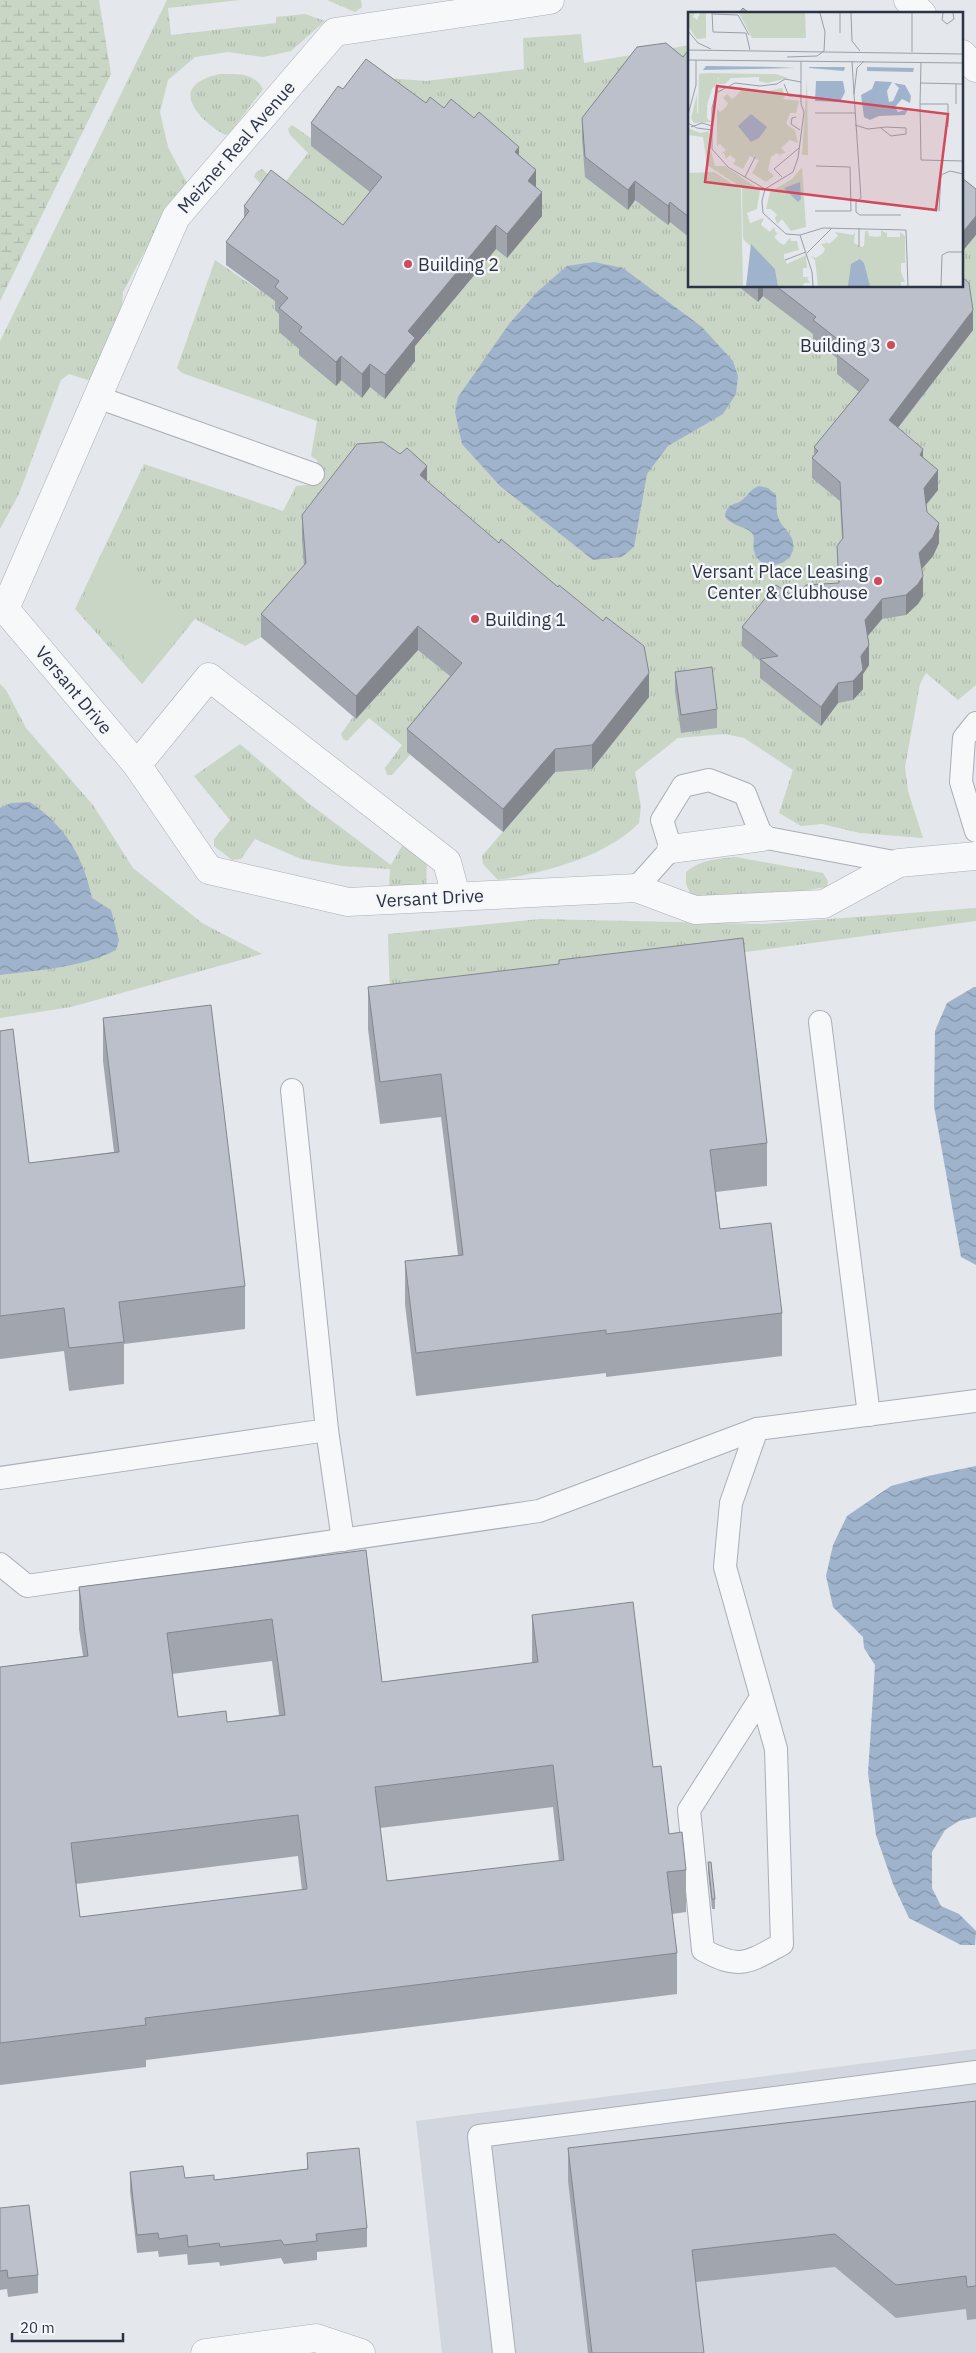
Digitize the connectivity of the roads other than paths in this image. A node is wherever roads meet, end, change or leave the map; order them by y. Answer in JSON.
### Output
{"nodes":[{"id":1,"x":908,"y":0,"type":"edge"},
{"id":2,"x":535,"y":1,"type":"edge"},
{"id":3,"x":920,"y":12,"type":"edge"},
{"id":4,"x":964,"y":56,"type":"edge"},
{"id":5,"x":976,"y":68,"type":"edge"},
{"id":6,"x":97,"y":397,"type":"junction"},
{"id":7,"x":313,"y":474,"type":"dead end"},
{"id":8,"x":2,"y":608,"type":"edge"},
{"id":9,"x":976,"y":723,"type":"edge"},
{"id":10,"x":138,"y":765,"type":"junction"},
{"id":11,"x":976,"y":831,"type":"edge"},
{"id":12,"x":762,"y":837,"type":"junction"},
{"id":13,"x":671,"y":849,"type":"junction"},
{"id":14,"x":976,"y":856,"type":"edge"},
{"id":15,"x":899,"y":863,"type":"junction"},
{"id":16,"x":636,"y":888,"type":"junction"},
{"id":17,"x":456,"y":896,"type":"junction"},
{"id":18,"x":820,"y":1022,"type":"dead end"},
{"id":19,"x":292,"y":1090,"type":"dead end"},
{"id":20,"x":976,"y":1401,"type":"edge"},
{"id":21,"x":869,"y":1414,"type":"junction"},
{"id":22,"x":757,"y":1429,"type":"junction"},
{"id":23,"x":326,"y":1430,"type":"junction"},
{"id":24,"x":0,"y":1478,"type":"edge"},
{"id":25,"x":343,"y":1540,"type":"junction"},
{"id":26,"x":0,"y":1564,"type":"edge"},
{"id":27,"x":760,"y":1700,"type":"junction"},
{"id":28,"x":976,"y":2072,"type":"edge"},
{"id":29,"x":205,"y":2353,"type":"edge"},
{"id":30,"x":361,"y":2353,"type":"edge"},
{"id":31,"x":504,"y":2353,"type":"edge"}],
"edges":[{"from":1,"to":3,"type":"street"},
{"from":2,"to":6,"type":"street","name":"Meizner Real Avenue"},
{"from":4,"to":5,"type":"street"},
{"from":6,"to":7,"type":"lane"},
{"from":6,"to":8,"type":"street","name":"Meizner Real Avenue"},
{"from":8,"to":10,"type":"street","name":"Versant Drive"},
{"from":9,"to":11,"type":"lane"},
{"from":10,"to":17,"type":"street","name":"Versant Drive"},
{"from":10,"to":17,"type":"street"},
{"from":12,"to":13,"type":"street"},
{"from":12,"to":13,"type":"lane"},
{"from":12,"to":15,"type":"lane"},
{"from":13,"to":16,"type":"lane"},
{"from":14,"to":15,"type":"street","name":"Versant Drive"},
{"from":15,"to":16,"type":"street","name":"Versant Drive"},
{"from":16,"to":17,"type":"street","name":"Versant Drive"},
{"from":18,"to":21,"type":"lane"},
{"from":19,"to":23,"type":"lane"},
{"from":20,"to":21,"type":"lane"},
{"from":21,"to":22,"type":"lane"},
{"from":22,"to":25,"type":"lane"},
{"from":22,"to":27,"type":"lane"},
{"from":23,"to":24,"type":"lane"},
{"from":23,"to":25,"type":"lane"},
{"from":25,"to":26,"type":"lane"},
{"from":27,"to":27,"type":"lane"},
{"from":28,"to":31,"type":"lane"},
{"from":29,"to":30,"type":"street"}]}
